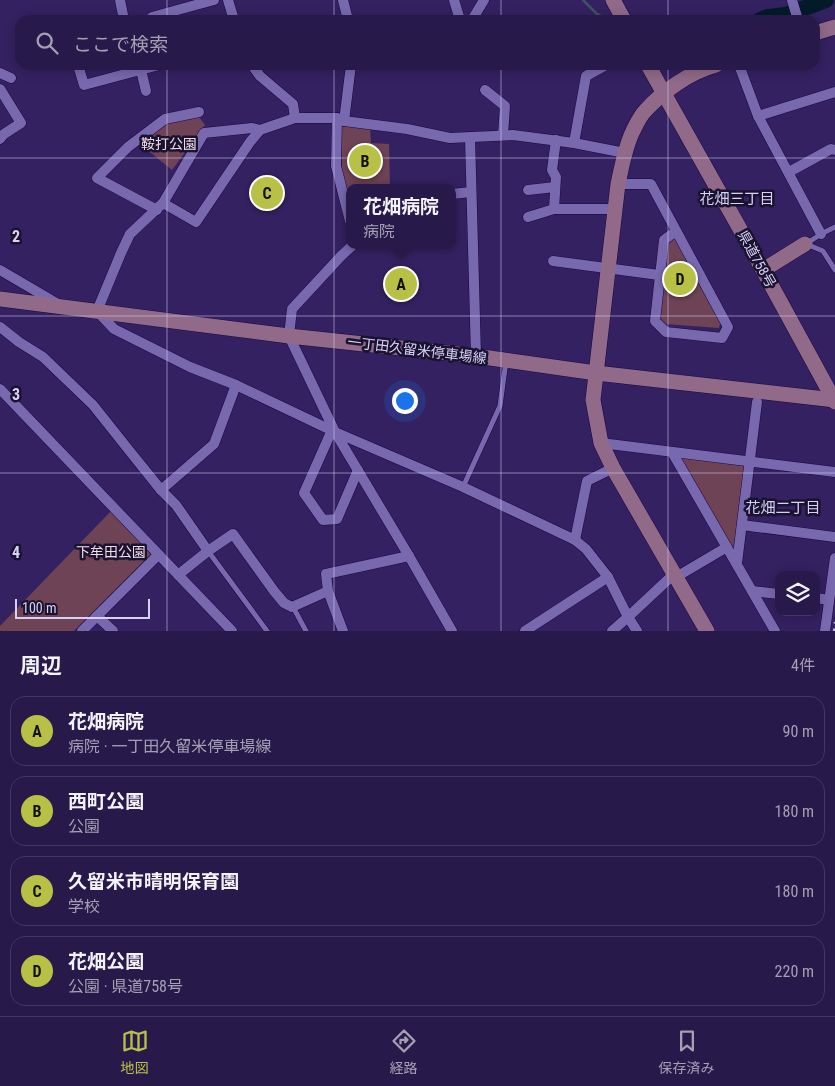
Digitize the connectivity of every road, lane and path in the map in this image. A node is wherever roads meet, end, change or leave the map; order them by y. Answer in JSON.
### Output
{"nodes":[{"id":1,"x":120,"y":0,"type":"edge"},
{"id":2,"x":214,"y":0,"type":"edge"},
{"id":3,"x":228,"y":0,"type":"edge"},
{"id":4,"x":343,"y":0,"type":"edge"},
{"id":5,"x":454,"y":0,"type":"edge"},
{"id":6,"x":484,"y":0,"type":"edge"},
{"id":7,"x":613,"y":0,"type":"edge"},
{"id":8,"x":792,"y":0,"type":"edge"},
{"id":9,"x":123,"y":15,"type":"edge"},
{"id":10,"x":159,"y":15,"type":"edge"},
{"id":11,"x":232,"y":15,"type":"edge"},
{"id":12,"x":347,"y":15,"type":"edge"},
{"id":13,"x":458,"y":15,"type":"edge"},
{"id":14,"x":475,"y":15,"type":"edge"},
{"id":15,"x":621,"y":15,"type":"edge"},
{"id":16,"x":796,"y":15,"type":"edge"},
{"id":17,"x":835,"y":27,"type":"edge"},
{"id":18,"x":820,"y":32,"type":"edge"},
{"id":19,"x":80,"y":70,"type":"edge"},
{"id":20,"x":132,"y":70,"type":"edge"},
{"id":21,"x":139,"y":70,"type":"edge"},
{"id":22,"x":256,"y":70,"type":"edge"},
{"id":23,"x":350,"y":70,"type":"edge"},
{"id":24,"x":597,"y":70,"type":"edge"},
{"id":25,"x":651,"y":70,"type":"edge"},
{"id":26,"x":702,"y":70,"type":"edge"},
{"id":27,"x":741,"y":70,"type":"edge"},
{"id":28,"x":0,"y":73,"type":"edge"},
{"id":29,"x":10,"y":78,"type":"dead end"},
{"id":30,"x":0,"y":89,"type":"edge"},
{"id":31,"x":485,"y":90,"type":"dead end"},
{"id":32,"x":146,"y":91,"type":"dead end"},
{"id":33,"x":835,"y":92,"type":"edge"},
{"id":34,"x":664,"y":94,"type":"junction"},
{"id":35,"x":200,"y":112,"type":"dead end"},
{"id":36,"x":758,"y":116,"type":"junction"},
{"id":37,"x":295,"y":118,"type":"junction"},
{"id":38,"x":340,"y":120,"type":"junction"},
{"id":39,"x":260,"y":130,"type":"junction"},
{"id":40,"x":503,"y":135,"type":"junction"},
{"id":41,"x":470,"y":137,"type":"junction"},
{"id":42,"x":0,"y":139,"type":"edge"},
{"id":43,"x":556,"y":140,"type":"junction"},
{"id":44,"x":574,"y":143,"type":"junction"},
{"id":45,"x":835,"y":150,"type":"edge"},
{"id":46,"x":625,"y":153,"type":"junction"},
{"id":47,"x":789,"y":172,"type":"junction"},
{"id":48,"x":618,"y":184,"type":"junction"},
{"id":49,"x":555,"y":188,"type":"junction"},
{"id":50,"x":528,"y":190,"type":"dead end"},
{"id":51,"x":471,"y":192,"type":"junction"},
{"id":52,"x":456,"y":194,"type":"edge"},
{"id":53,"x":346,"y":205,"type":"edge"},
{"id":54,"x":160,"y":206,"type":"junction"},
{"id":55,"x":554,"y":208,"type":"junction"},
{"id":56,"x":615,"y":209,"type":"junction"},
{"id":57,"x":528,"y":217,"type":"dead end"},
{"id":58,"x":835,"y":228,"type":"edge"},
{"id":59,"x":676,"y":231,"type":"junction"},
{"id":60,"x":821,"y":234,"type":"junction"},
{"id":61,"x":806,"y":244,"type":"junction"},
{"id":62,"x":348,"y":249,"type":"edge"},
{"id":63,"x":553,"y":261,"type":"dead end"},
{"id":64,"x":608,"y":269,"type":"junction"},
{"id":65,"x":0,"y":270,"type":"edge"},
{"id":66,"x":763,"y":270,"type":"junction"},
{"id":67,"x":835,"y":270,"type":"edge"},
{"id":68,"x":659,"y":275,"type":"junction"},
{"id":69,"x":0,"y":299,"type":"edge"},
{"id":70,"x":63,"y":307,"type":"junction"},
{"id":71,"x":97,"y":311,"type":"junction"},
{"id":72,"x":0,"y":326,"type":"edge"},
{"id":73,"x":289,"y":336,"type":"junction"},
{"id":74,"x":476,"y":356,"type":"junction"},
{"id":75,"x":506,"y":361,"type":"junction"},
{"id":76,"x":596,"y":373,"type":"junction"},
{"id":77,"x":236,"y":385,"type":"junction"},
{"id":78,"x":0,"y":389,"type":"edge"},
{"id":79,"x":835,"y":401,"type":"edge"},
{"id":80,"x":757,"y":402,"type":"dead end"},
{"id":81,"x":333,"y":431,"type":"junction"},
{"id":82,"x":601,"y":443,"type":"junction"},
{"id":83,"x":672,"y":452,"type":"junction"},
{"id":84,"x":750,"y":462,"type":"junction"},
{"id":85,"x":613,"y":468,"type":"junction"},
{"id":86,"x":358,"y":470,"type":"junction"},
{"id":87,"x":835,"y":472,"type":"edge"},
{"id":88,"x":463,"y":487,"type":"junction"},
{"id":89,"x":161,"y":490,"type":"junction"},
{"id":90,"x":742,"y":525,"type":"junction"},
{"id":91,"x":835,"y":537,"type":"edge"},
{"id":92,"x":575,"y":540,"type":"junction"},
{"id":93,"x":727,"y":546,"type":"junction"},
{"id":94,"x":208,"y":551,"type":"junction"},
{"id":95,"x":158,"y":555,"type":"junction"},
{"id":96,"x":409,"y":556,"type":"junction"},
{"id":97,"x":835,"y":558,"type":"edge"},
{"id":98,"x":737,"y":564,"type":"junction"},
{"id":99,"x":678,"y":573,"type":"junction"},
{"id":100,"x":178,"y":575,"type":"junction"},
{"id":101,"x":608,"y":577,"type":"junction"},
{"id":102,"x":328,"y":591,"type":"junction"},
{"id":103,"x":752,"y":591,"type":"junction"},
{"id":104,"x":775,"y":594,"type":"edge"},
{"id":105,"x":820,"y":599,"type":"edge"},
{"id":106,"x":829,"y":600,"type":"junction"},
{"id":107,"x":292,"y":607,"type":"junction"},
{"id":108,"x":97,"y":616,"type":"junction"},
{"id":109,"x":628,"y":617,"type":"junction"},
{"id":110,"x":82,"y":631,"type":"edge"},
{"id":111,"x":113,"y":631,"type":"edge"},
{"id":112,"x":232,"y":631,"type":"edge"},
{"id":113,"x":267,"y":631,"type":"edge"},
{"id":114,"x":306,"y":631,"type":"edge"},
{"id":115,"x":343,"y":631,"type":"edge"},
{"id":116,"x":452,"y":631,"type":"edge"},
{"id":117,"x":525,"y":631,"type":"edge"},
{"id":118,"x":612,"y":631,"type":"edge"},
{"id":119,"x":637,"y":631,"type":"edge"},
{"id":120,"x":707,"y":631,"type":"edge"},
{"id":121,"x":775,"y":631,"type":"edge"},
{"id":122,"x":825,"y":631,"type":"edge"}],
"edges":[{"from":1,"to":9,"type":"street"},
{"from":2,"to":10,"type":"street"},
{"from":3,"to":11,"type":"street"},
{"from":4,"to":12,"type":"street"},
{"from":5,"to":13,"type":"street"},
{"from":6,"to":14,"type":"street"},
{"from":7,"to":15,"type":"main road"},
{"from":8,"to":16,"type":"street"},
{"from":17,"to":18,"type":"main road"},
{"from":19,"to":20,"type":"street"},
{"from":21,"to":32,"type":"street"},
{"from":22,"to":37,"type":"street"},
{"from":23,"to":38,"type":"street"},
{"from":24,"to":44,"type":"street"},
{"from":25,"to":34,"type":"main road","name":"県道758号"},
{"from":26,"to":34,"type":"main road"},
{"from":27,"to":36,"type":"street"},
{"from":28,"to":29,"type":"street"},
{"from":30,"to":42,"type":"street"},
{"from":31,"to":40,"type":"street"},
{"from":33,"to":36,"type":"street"},
{"from":34,"to":46,"type":"main road"},
{"from":34,"to":66,"type":"main road","name":"県道758号"},
{"from":35,"to":54,"type":"street"},
{"from":36,"to":47,"type":"street"},
{"from":37,"to":38,"type":"street"},
{"from":37,"to":39,"type":"street"},
{"from":38,"to":41,"type":"street"},
{"from":38,"to":53,"type":"street"},
{"from":39,"to":54,"type":"street"},
{"from":39,"to":54,"type":"street"},
{"from":40,"to":41,"type":"street"},
{"from":40,"to":43,"type":"street"},
{"from":41,"to":51,"type":"street"},
{"from":43,"to":44,"type":"street"},
{"from":43,"to":49,"type":"street"},
{"from":44,"to":46,"type":"street"},
{"from":45,"to":47,"type":"street"},
{"from":46,"to":48,"type":"main road"},
{"from":47,"to":60,"type":"street"},
{"from":48,"to":56,"type":"main road"},
{"from":48,"to":59,"type":"street"},
{"from":49,"to":50,"type":"street"},
{"from":49,"to":55,"type":"street"},
{"from":51,"to":52,"type":"street"},
{"from":51,"to":74,"type":"street"},
{"from":54,"to":71,"type":"street"},
{"from":55,"to":56,"type":"street"},
{"from":55,"to":57,"type":"street"},
{"from":56,"to":64,"type":"main road"},
{"from":58,"to":60,"type":"lane"},
{"from":59,"to":68,"type":"street"},
{"from":59,"to":68,"type":"street"},
{"from":60,"to":61,"type":"lane"},
{"from":61,"to":66,"type":"main road"},
{"from":61,"to":67,"type":"lane"},
{"from":62,"to":73,"type":"street"},
{"from":63,"to":64,"type":"street"},
{"from":64,"to":68,"type":"street"},
{"from":64,"to":76,"type":"main road"},
{"from":65,"to":70,"type":"street"},
{"from":66,"to":79,"type":"main road","name":"県道758号"},
{"from":69,"to":70,"type":"main road","name":"一丁田久留米停車場線"},
{"from":70,"to":71,"type":"main road","name":"一丁田久留米停車場線"},
{"from":71,"to":73,"type":"main road","name":"一丁田久留米停車場線"},
{"from":71,"to":77,"type":"street"},
{"from":72,"to":89,"type":"street"},
{"from":73,"to":74,"type":"main road","name":"一丁田久留米停車場線"},
{"from":73,"to":81,"type":"street"},
{"from":74,"to":75,"type":"main road","name":"一丁田久留米停車場線"},
{"from":75,"to":76,"type":"main road","name":"一丁田久留米停車場線"},
{"from":75,"to":88,"type":"lane"},
{"from":76,"to":79,"type":"main road","name":"一丁田久留米停車場線"},
{"from":76,"to":82,"type":"main road"},
{"from":77,"to":81,"type":"street"},
{"from":77,"to":89,"type":"street"},
{"from":78,"to":95,"type":"street"},
{"from":80,"to":84,"type":"street"},
{"from":81,"to":86,"type":"street"},
{"from":81,"to":86,"type":"street"},
{"from":81,"to":88,"type":"street"},
{"from":82,"to":83,"type":"street"},
{"from":82,"to":85,"type":"main road"},
{"from":83,"to":84,"type":"street"},
{"from":83,"to":93,"type":"street"},
{"from":84,"to":87,"type":"street"},
{"from":84,"to":90,"type":"street"},
{"from":85,"to":92,"type":"street"},
{"from":85,"to":99,"type":"main road"},
{"from":86,"to":96,"type":"street"},
{"from":88,"to":92,"type":"street"},
{"from":89,"to":94,"type":"street"},
{"from":90,"to":91,"type":"street"},
{"from":90,"to":98,"type":"street"},
{"from":92,"to":101,"type":"street"},
{"from":93,"to":98,"type":"street"},
{"from":93,"to":99,"type":"street"},
{"from":94,"to":100,"type":"street"},
{"from":94,"to":107,"type":"street"},
{"from":94,"to":113,"type":"lane"},
{"from":95,"to":100,"type":"street"},
{"from":95,"to":108,"type":"street"},
{"from":96,"to":102,"type":"street"},
{"from":96,"to":116,"type":"street"},
{"from":97,"to":106,"type":"street"},
{"from":98,"to":103,"type":"street"},
{"from":99,"to":109,"type":"street"},
{"from":99,"to":120,"type":"main road"},
{"from":100,"to":112,"type":"street"},
{"from":101,"to":109,"type":"street"},
{"from":101,"to":117,"type":"street"},
{"from":102,"to":107,"type":"street"},
{"from":102,"to":115,"type":"street"},
{"from":103,"to":104,"type":"street"},
{"from":103,"to":121,"type":"street"},
{"from":105,"to":106,"type":"street"},
{"from":106,"to":122,"type":"street"},
{"from":107,"to":114,"type":"lane"},
{"from":108,"to":110,"type":"street"},
{"from":108,"to":111,"type":"street"},
{"from":109,"to":118,"type":"street"},
{"from":109,"to":119,"type":"street"}]}
